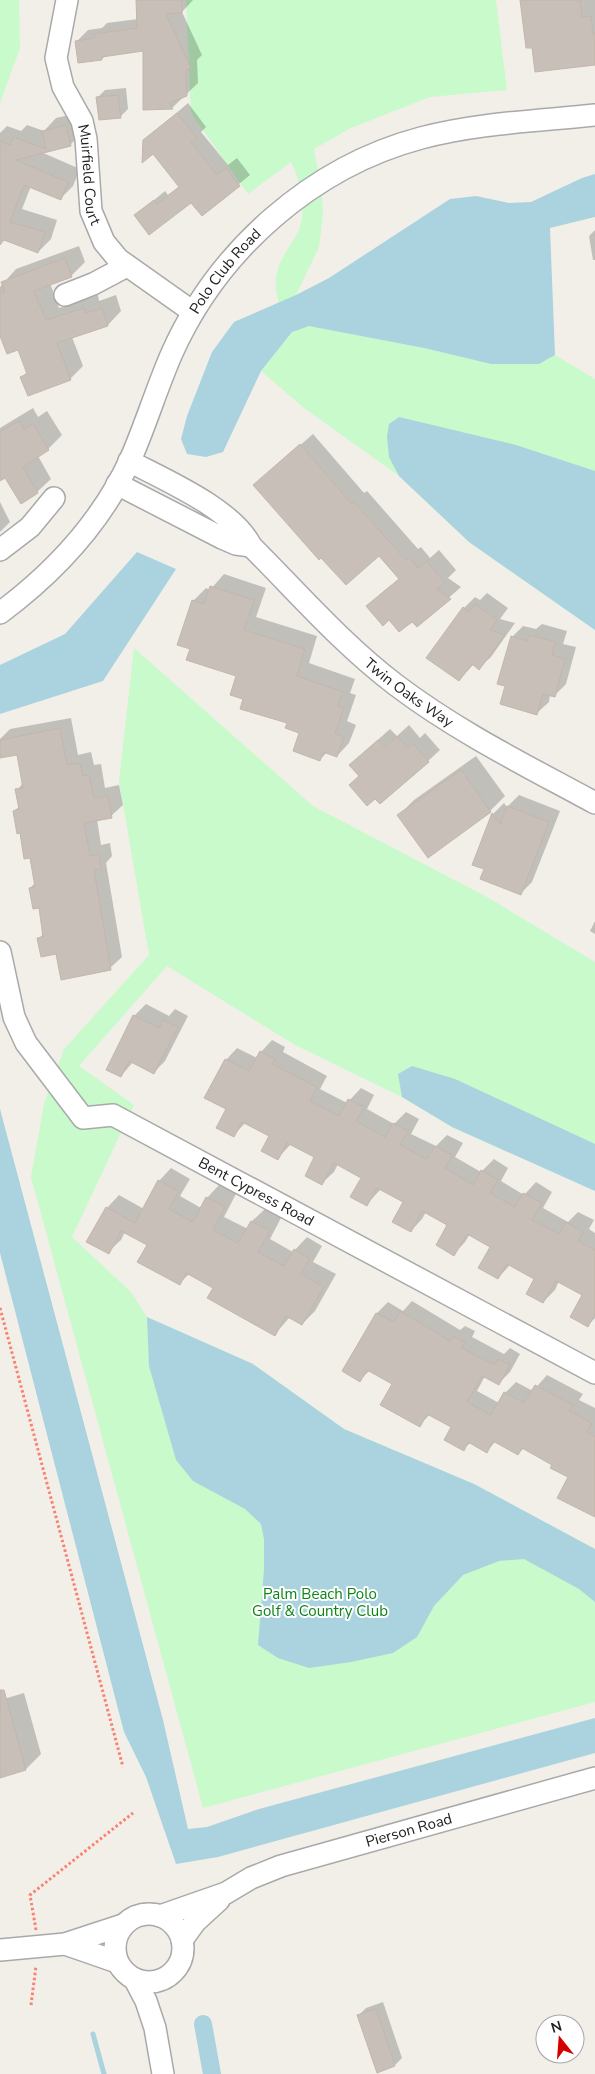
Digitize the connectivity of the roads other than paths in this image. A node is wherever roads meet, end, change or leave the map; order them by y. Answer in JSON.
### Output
{"nodes":[{"id":1,"x":67,"y":0,"type":"edge"},
{"id":2,"x":595,"y":115,"type":"edge"},
{"id":3,"x":127,"y":266,"type":"junction"},
{"id":4,"x":65,"y":295,"type":"dead end"},
{"id":5,"x":193,"y":312,"type":"junction"},
{"id":6,"x":129,"y":461,"type":"junction"},
{"id":7,"x":117,"y":484,"type":"junction"},
{"id":8,"x":54,"y":498,"type":"dead end"},
{"id":9,"x":251,"y":546,"type":"junction"},
{"id":10,"x":0,"y":550,"type":"edge"},
{"id":11,"x":0,"y":613,"type":"edge"},
{"id":12,"x":595,"y":803,"type":"edge"},
{"id":13,"x":0,"y":952,"type":"edge"},
{"id":14,"x":595,"y":1373,"type":"edge"},
{"id":15,"x":595,"y":1778,"type":"edge"},
{"id":16,"x":226,"y":1893,"type":"junction"},
{"id":17,"x":160,"y":1916,"type":"junction"},
{"id":18,"x":123,"y":1925,"type":"junction"},
{"id":19,"x":182,"y":1940,"type":"junction"},
{"id":20,"x":65,"y":1944,"type":"junction"},
{"id":21,"x":0,"y":1950,"type":"edge"},
{"id":22,"x":117,"y":1962,"type":"junction"},
{"id":23,"x":165,"y":1978,"type":"junction"},
{"id":24,"x":135,"y":1980,"type":"junction"},
{"id":25,"x":155,"y":2028,"type":"junction"},
{"id":26,"x":163,"y":2074,"type":"edge"}],
"edges":[{"from":1,"to":3,"type":"street","name":"Muirfield Court"},
{"from":2,"to":5,"type":"street","name":"Polo Club Road"},
{"from":3,"to":4,"type":"street"},
{"from":3,"to":5,"type":"street","name":"Muirfield Court"},
{"from":5,"to":6,"type":"street","name":"Polo Club Road"},
{"from":6,"to":7,"type":"street","name":"Polo Club Road"},
{"from":6,"to":9,"type":"street","name":"Twin Oaks Way"},
{"from":7,"to":9,"type":"street"},
{"from":7,"to":11,"type":"street","name":"Polo Club Road"},
{"from":8,"to":10,"type":"street"},
{"from":9,"to":12,"type":"street","name":"Twin Oaks Way"},
{"from":13,"to":14,"type":"street","name":"Bent Cypress Road"},
{"from":15,"to":16,"type":"street","name":"Pierson Road"},
{"from":16,"to":17,"type":"street","name":"Pierson Road"},
{"from":16,"to":19,"type":"street","name":"Pierson Road"},
{"from":17,"to":18,"type":"street"},
{"from":17,"to":19,"type":"street"},
{"from":18,"to":20,"type":"street"},
{"from":18,"to":22,"type":"street"},
{"from":19,"to":23,"type":"street"},
{"from":20,"to":21,"type":"street"},
{"from":20,"to":22,"type":"street"},
{"from":22,"to":24,"type":"street"},
{"from":23,"to":24,"type":"street"},
{"from":23,"to":25,"type":"street"},
{"from":24,"to":25,"type":"street"},
{"from":25,"to":26,"type":"street"}]}
